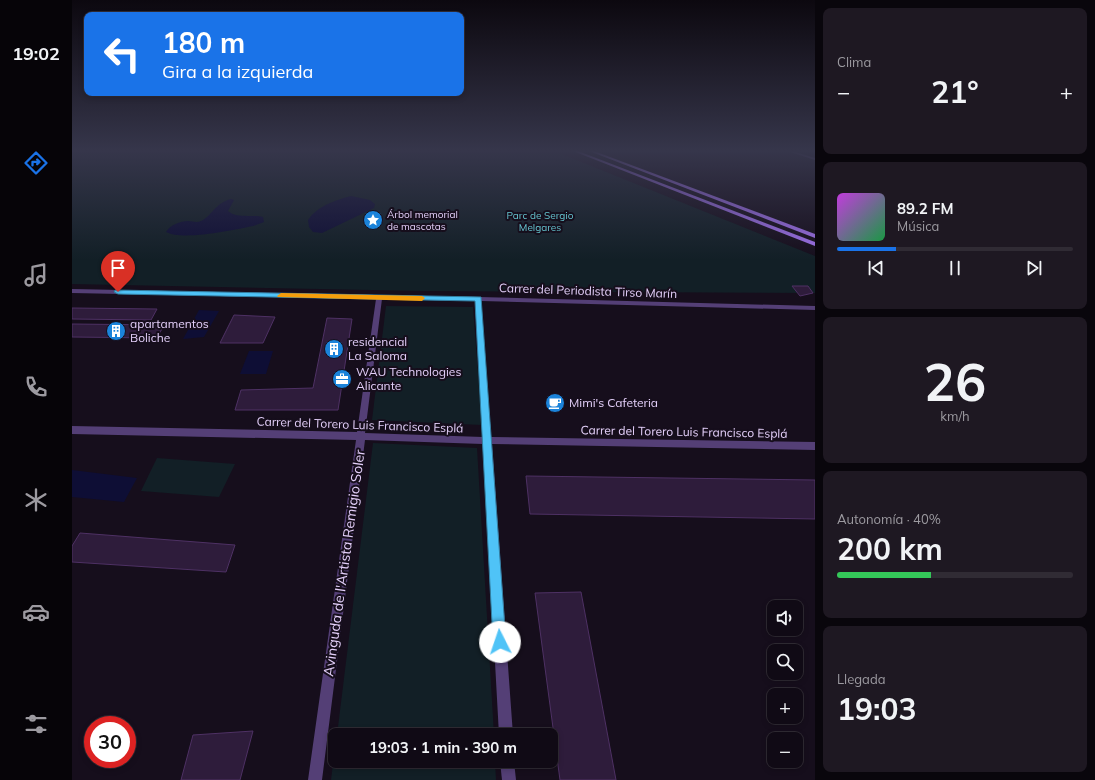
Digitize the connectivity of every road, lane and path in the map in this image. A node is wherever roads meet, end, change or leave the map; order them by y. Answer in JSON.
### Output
{"nodes":[{"id":1,"x":670,"y":187,"type":"edge"},
{"id":2,"x":688,"y":187,"type":"edge"},
{"id":3,"x":815,"y":236,"type":"edge"},
{"id":4,"x":815,"y":244,"type":"edge"},
{"id":5,"x":72,"y":291,"type":"edge"},
{"id":6,"x":379,"y":298,"type":"junction"},
{"id":7,"x":478,"y":299,"type":"junction"},
{"id":8,"x":815,"y":308,"type":"edge"},
{"id":9,"x":72,"y":430,"type":"edge"},
{"id":10,"x":361,"y":436,"type":"junction"},
{"id":11,"x":487,"y":440,"type":"junction"},
{"id":12,"x":815,"y":446,"type":"edge"},
{"id":13,"x":506,"y":728,"type":"edge"},
{"id":14,"x":508,"y":768,"type":"edge"},
{"id":15,"x":314,"y":780,"type":"edge"},
{"id":16,"x":509,"y":780,"type":"edge"}],
"edges":[{"from":1,"to":4,"type":"street"},
{"from":2,"to":3,"type":"street"},
{"from":5,"to":6,"type":"street","name":"Carrer del Periodista Tirso Marín"},
{"from":6,"to":7,"type":"street","name":"Carrer del Periodista Tirso Marín"},
{"from":6,"to":10,"type":"street","name":"Avinguda de l'Artista Remigio Soler"},
{"from":7,"to":8,"type":"street","name":"Carrer del Periodista Tirso Marín"},
{"from":7,"to":11,"type":"street"},
{"from":9,"to":10,"type":"street","name":"Carrer del Torero Luis Francisco Esplá"},
{"from":10,"to":11,"type":"street","name":"Carrer del Torero Luis Francisco Esplá"},
{"from":10,"to":15,"type":"street","name":"Avinguda de l'Artista Remigio Soler"},
{"from":11,"to":12,"type":"street","name":"Carrer del Torero Luis Francisco Esplá"},
{"from":11,"to":13,"type":"street"},
{"from":14,"to":16,"type":"street"}]}
